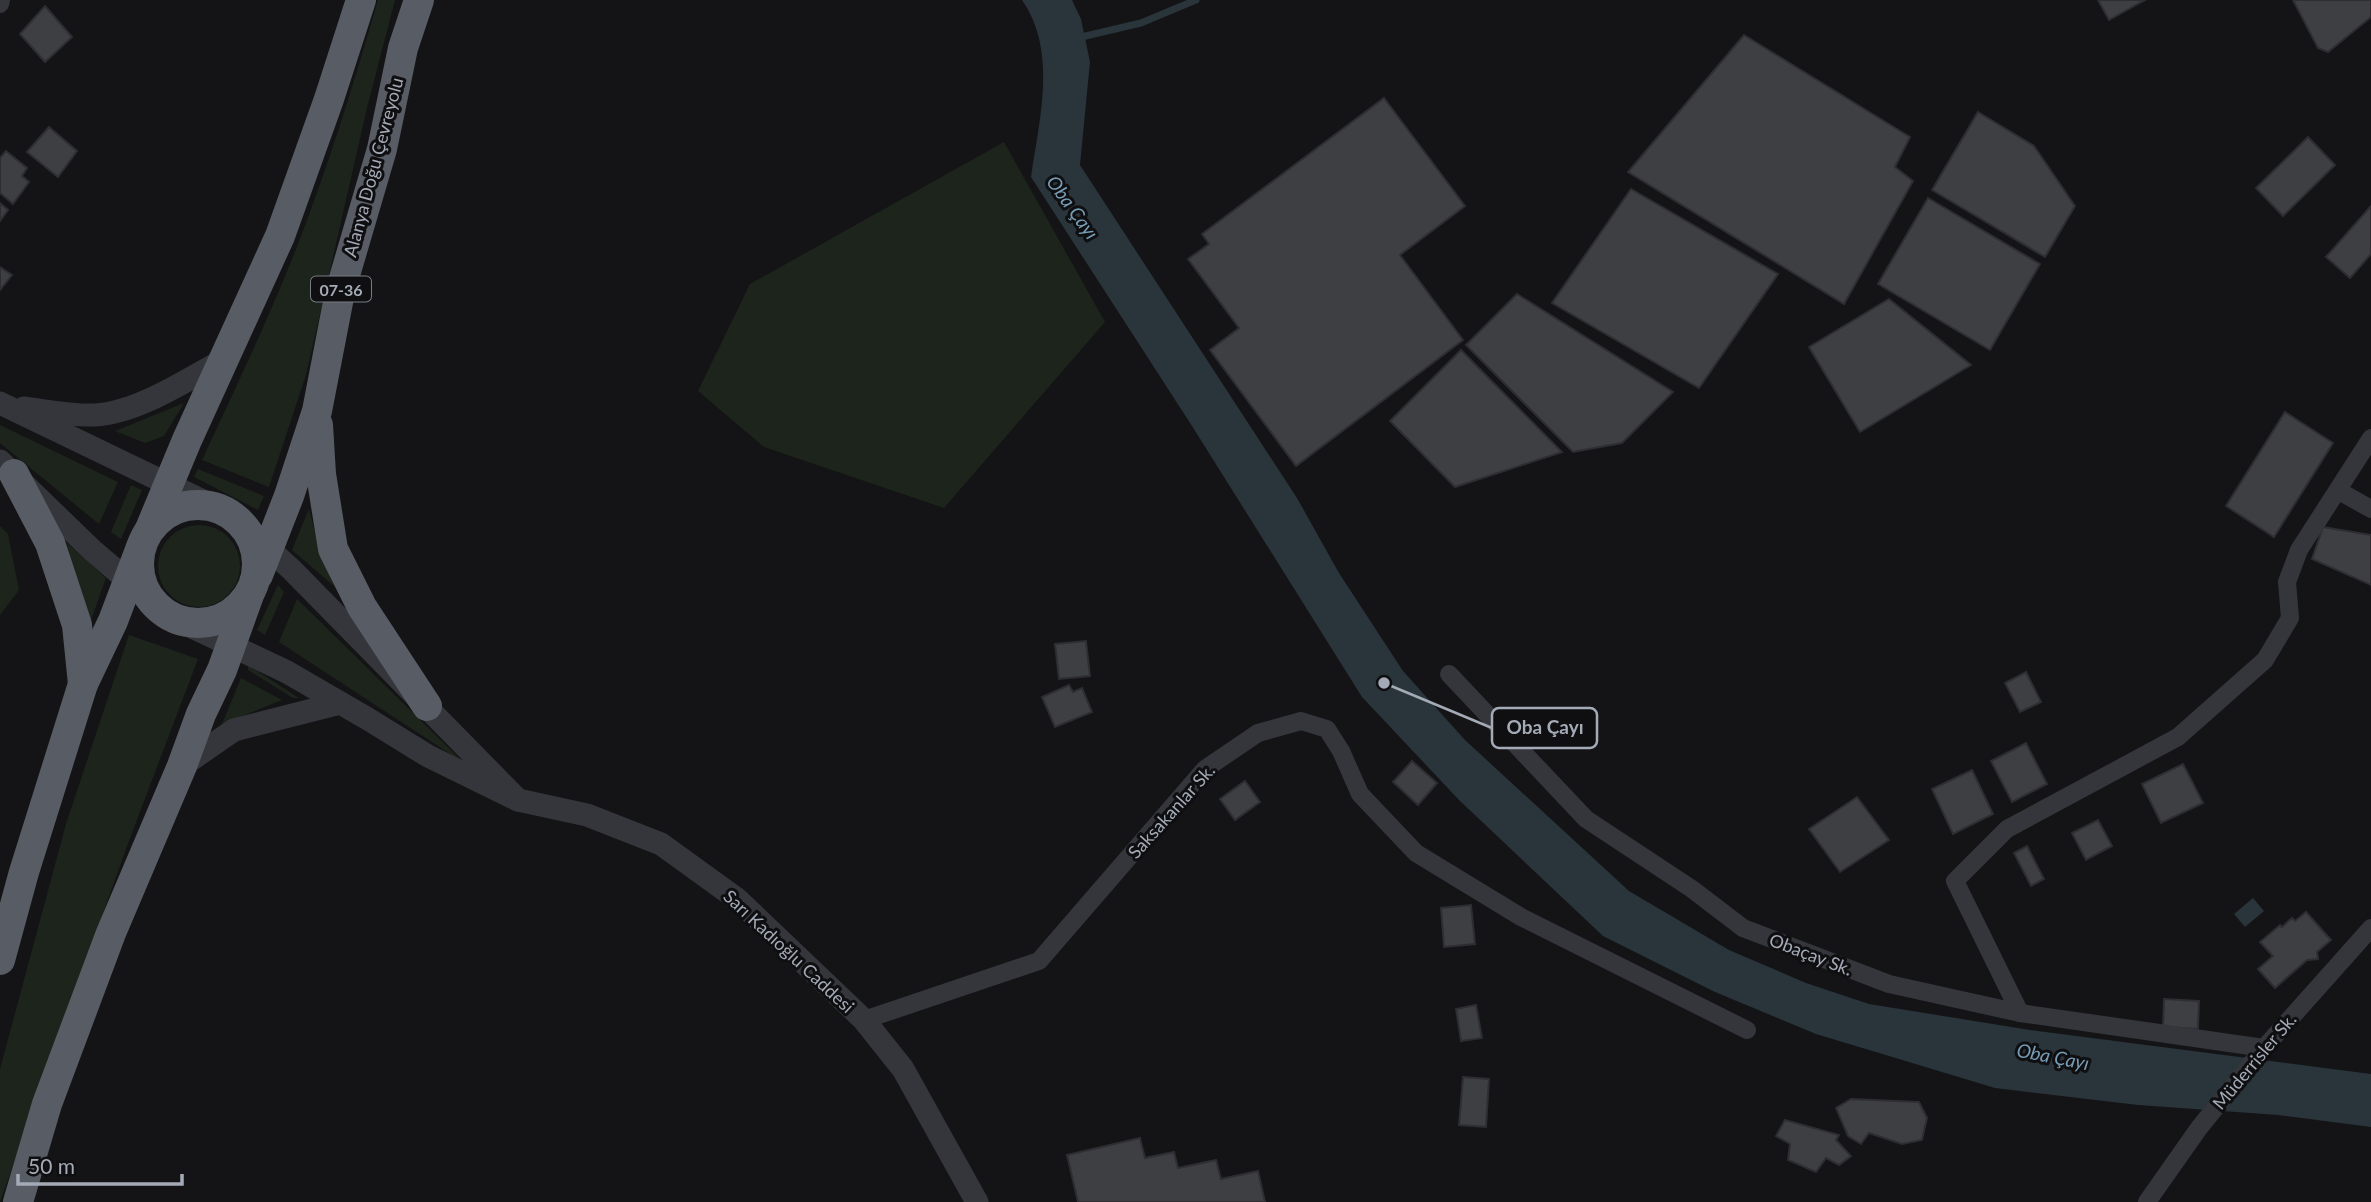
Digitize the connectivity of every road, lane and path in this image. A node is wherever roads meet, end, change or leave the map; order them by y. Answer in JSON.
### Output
{"nodes":[{"id":1,"x":361,"y":0,"type":"edge"},
{"id":2,"x":418,"y":0,"type":"edge"},
{"id":3,"x":225,"y":359,"type":"junction"},
{"id":4,"x":3,"y":404,"type":"edge"},
{"id":5,"x":317,"y":411,"type":"junction"},
{"id":6,"x":2371,"y":439,"type":"edge"},
{"id":7,"x":7,"y":468,"type":"edge"},
{"id":8,"x":168,"y":485,"type":"junction"},
{"id":9,"x":2339,"y":491,"type":"junction"},
{"id":10,"x":2371,"y":509,"type":"edge"},
{"id":11,"x":231,"y":517,"type":"junction"},
{"id":12,"x":146,"y":538,"type":"junction"},
{"id":13,"x":258,"y":572,"type":"junction"},
{"id":14,"x":128,"y":581,"type":"junction"},
{"id":15,"x":161,"y":610,"type":"junction"},
{"id":16,"x":230,"y":646,"type":"junction"},
{"id":17,"x":1449,"y":674,"type":"dead end"},
{"id":18,"x":83,"y":684,"type":"junction"},
{"id":19,"x":340,"y":703,"type":"junction"},
{"id":20,"x":427,"y":706,"type":"junction"},
{"id":21,"x":183,"y":766,"type":"junction"},
{"id":22,"x":518,"y":800,"type":"junction"},
{"id":23,"x":2371,"y":928,"type":"edge"},
{"id":24,"x":0,"y":960,"type":"edge"},
{"id":25,"x":2020,"y":1013,"type":"junction"},
{"id":26,"x":864,"y":1020,"type":"junction"},
{"id":27,"x":1747,"y":1030,"type":"dead end"},
{"id":28,"x":2264,"y":1048,"type":"junction"},
{"id":29,"x":19,"y":1202,"type":"edge"},
{"id":30,"x":977,"y":1202,"type":"edge"},
{"id":31,"x":2147,"y":1202,"type":"edge"}],
"edges":[{"from":1,"to":3,"type":"highway"},
{"from":2,"to":5,"type":"highway","name":"Alanya Doğu Çevreyolu","number":"07-36"},
{"from":3,"to":4,"type":"street"},
{"from":3,"to":8,"type":"highway"},
{"from":4,"to":8,"type":"street"},
{"from":5,"to":13,"type":"highway","name":"Alanya Doğu Çevreyolu","number":"07-36"},
{"from":5,"to":20,"type":"highway"},
{"from":6,"to":9,"type":"street"},
{"from":7,"to":14,"type":"street","name":"Sarı Kadıoğlu Caddesi"},
{"from":7,"to":18,"type":"highway"},
{"from":8,"to":11,"type":"street"},
{"from":8,"to":12,"type":"highway"},
{"from":9,"to":10,"type":"street"},
{"from":9,"to":25,"type":"street"},
{"from":11,"to":12,"type":"highway"},
{"from":11,"to":13,"type":"highway"},
{"from":12,"to":14,"type":"highway"},
{"from":12,"to":15,"type":"highway"},
{"from":13,"to":15,"type":"highway","number":"07-36"},
{"from":13,"to":16,"type":"highway","name":"Alanya Doğu Çevreyolu"},
{"from":13,"to":20,"type":"street"},
{"from":14,"to":15,"type":"street","name":"Sarı Kadıoğlu Caddesi"},
{"from":14,"to":18,"type":"highway"},
{"from":15,"to":16,"type":"street","name":"Sarı Kadıoğlu Caddesi"},
{"from":16,"to":19,"type":"street","name":"Sarı Kadıoğlu Caddesi"},
{"from":16,"to":21,"type":"highway","name":"Alanya Doğu Çevreyolu"},
{"from":17,"to":25,"type":"street","name":"Obaçay Sk."},
{"from":18,"to":24,"type":"highway"},
{"from":19,"to":21,"type":"street"},
{"from":19,"to":22,"type":"street","name":"Sarı Kadıoğlu Caddesi"},
{"from":20,"to":22,"type":"street"},
{"from":21,"to":29,"type":"highway","name":"Alanya Doğu Çevreyolu"},
{"from":22,"to":26,"type":"street","name":"Sarı Kadıoğlu Caddesi"},
{"from":23,"to":28,"type":"street","name":"Müderrisler Sk."},
{"from":25,"to":28,"type":"street","name":"Obaçay Sk."},
{"from":26,"to":27,"type":"street","name":"Saksakanlar Sk."},
{"from":26,"to":30,"type":"street","name":"Sarı Kadıoğlu Caddesi"},
{"from":28,"to":31,"type":"street","name":"Müderrisler Sk."}]}
